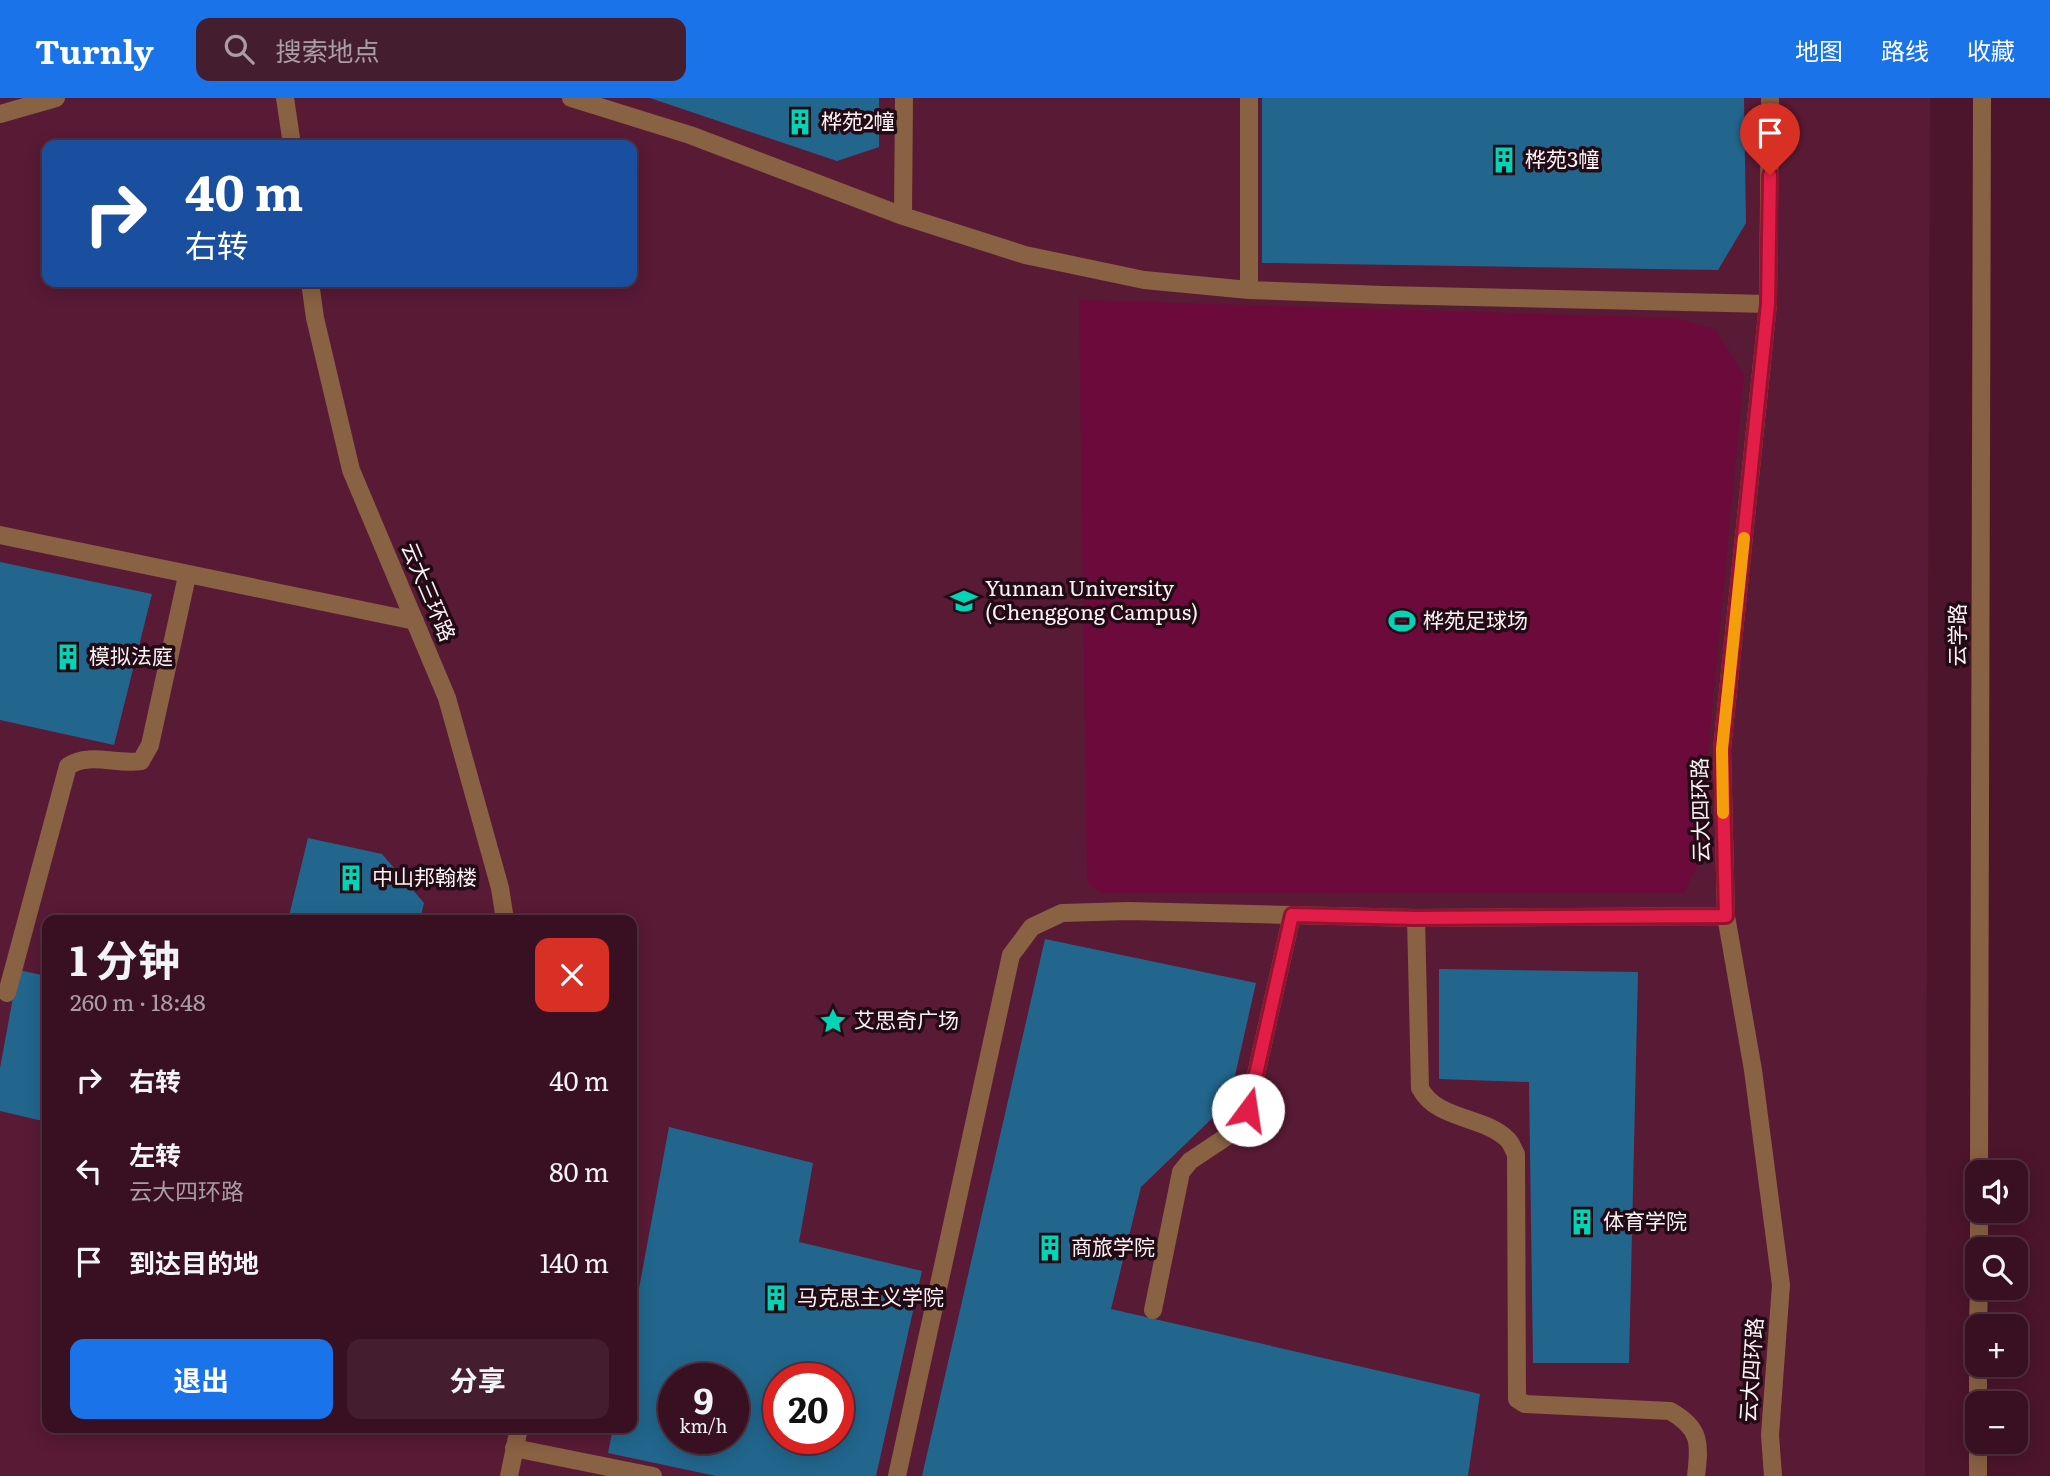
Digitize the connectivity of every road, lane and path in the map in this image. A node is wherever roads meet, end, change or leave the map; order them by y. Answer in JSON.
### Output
{"nodes":[{"id":1,"x":56,"y":98,"type":"edge"},
{"id":2,"x":285,"y":98,"type":"edge"},
{"id":3,"x":571,"y":98,"type":"edge"},
{"id":4,"x":904,"y":98,"type":"edge"},
{"id":5,"x":1249,"y":98,"type":"edge"},
{"id":6,"x":1770,"y":98,"type":"edge"},
{"id":7,"x":1982,"y":98,"type":"edge"},
{"id":8,"x":0,"y":114,"type":"edge"},
{"id":9,"x":291,"y":140,"type":"edge"},
{"id":10,"x":902,"y":216,"type":"junction"},
{"id":11,"x":311,"y":287,"type":"edge"},
{"id":12,"x":1250,"y":290,"type":"junction"},
{"id":13,"x":1768,"y":304,"type":"junction"},
{"id":14,"x":0,"y":536,"type":"edge"},
{"id":15,"x":187,"y":576,"type":"junction"},
{"id":16,"x":415,"y":621,"type":"junction"},
{"id":17,"x":504,"y":915,"type":"edge"},
{"id":18,"x":1292,"y":915,"type":"junction"},
{"id":19,"x":1726,"y":916,"type":"junction"},
{"id":20,"x":1416,"y":918,"type":"junction"},
{"id":21,"x":7,"y":993,"type":"dead end"},
{"id":22,"x":1979,"y":1160,"type":"edge"},
{"id":23,"x":1153,"y":1310,"type":"dead end"},
{"id":24,"x":518,"y":1433,"type":"edge"},
{"id":25,"x":514,"y":1448,"type":"junction"},
{"id":26,"x":1978,"y":1454,"type":"edge"},
{"id":27,"x":509,"y":1476,"type":"edge"},
{"id":28,"x":653,"y":1476,"type":"edge"},
{"id":29,"x":897,"y":1476,"type":"edge"},
{"id":30,"x":1696,"y":1476,"type":"edge"},
{"id":31,"x":1773,"y":1476,"type":"edge"},
{"id":32,"x":1978,"y":1476,"type":"edge"}],
"edges":[{"from":1,"to":8,"type":"street"},
{"from":2,"to":9,"type":"street"},
{"from":3,"to":10,"type":"street"},
{"from":4,"to":10,"type":"street"},
{"from":5,"to":12,"type":"street"},
{"from":6,"to":13,"type":"street","name":"云大四环路"},
{"from":7,"to":22,"type":"street","name":"云学路"},
{"from":10,"to":12,"type":"street"},
{"from":11,"to":16,"type":"street","name":"云大三环路"},
{"from":12,"to":13,"type":"street"},
{"from":13,"to":19,"type":"street","name":"云大四环路"},
{"from":14,"to":15,"type":"street"},
{"from":15,"to":16,"type":"street"},
{"from":15,"to":21,"type":"street"},
{"from":16,"to":17,"type":"street","name":"云大三环路"},
{"from":18,"to":20,"type":"street"},
{"from":18,"to":23,"type":"street"},
{"from":18,"to":29,"type":"street"},
{"from":19,"to":20,"type":"street"},
{"from":19,"to":31,"type":"street","name":"云大四环路"},
{"from":20,"to":30,"type":"street"},
{"from":24,"to":25,"type":"street"},
{"from":25,"to":27,"type":"street"},
{"from":25,"to":28,"type":"street"},
{"from":26,"to":32,"type":"street"}]}
